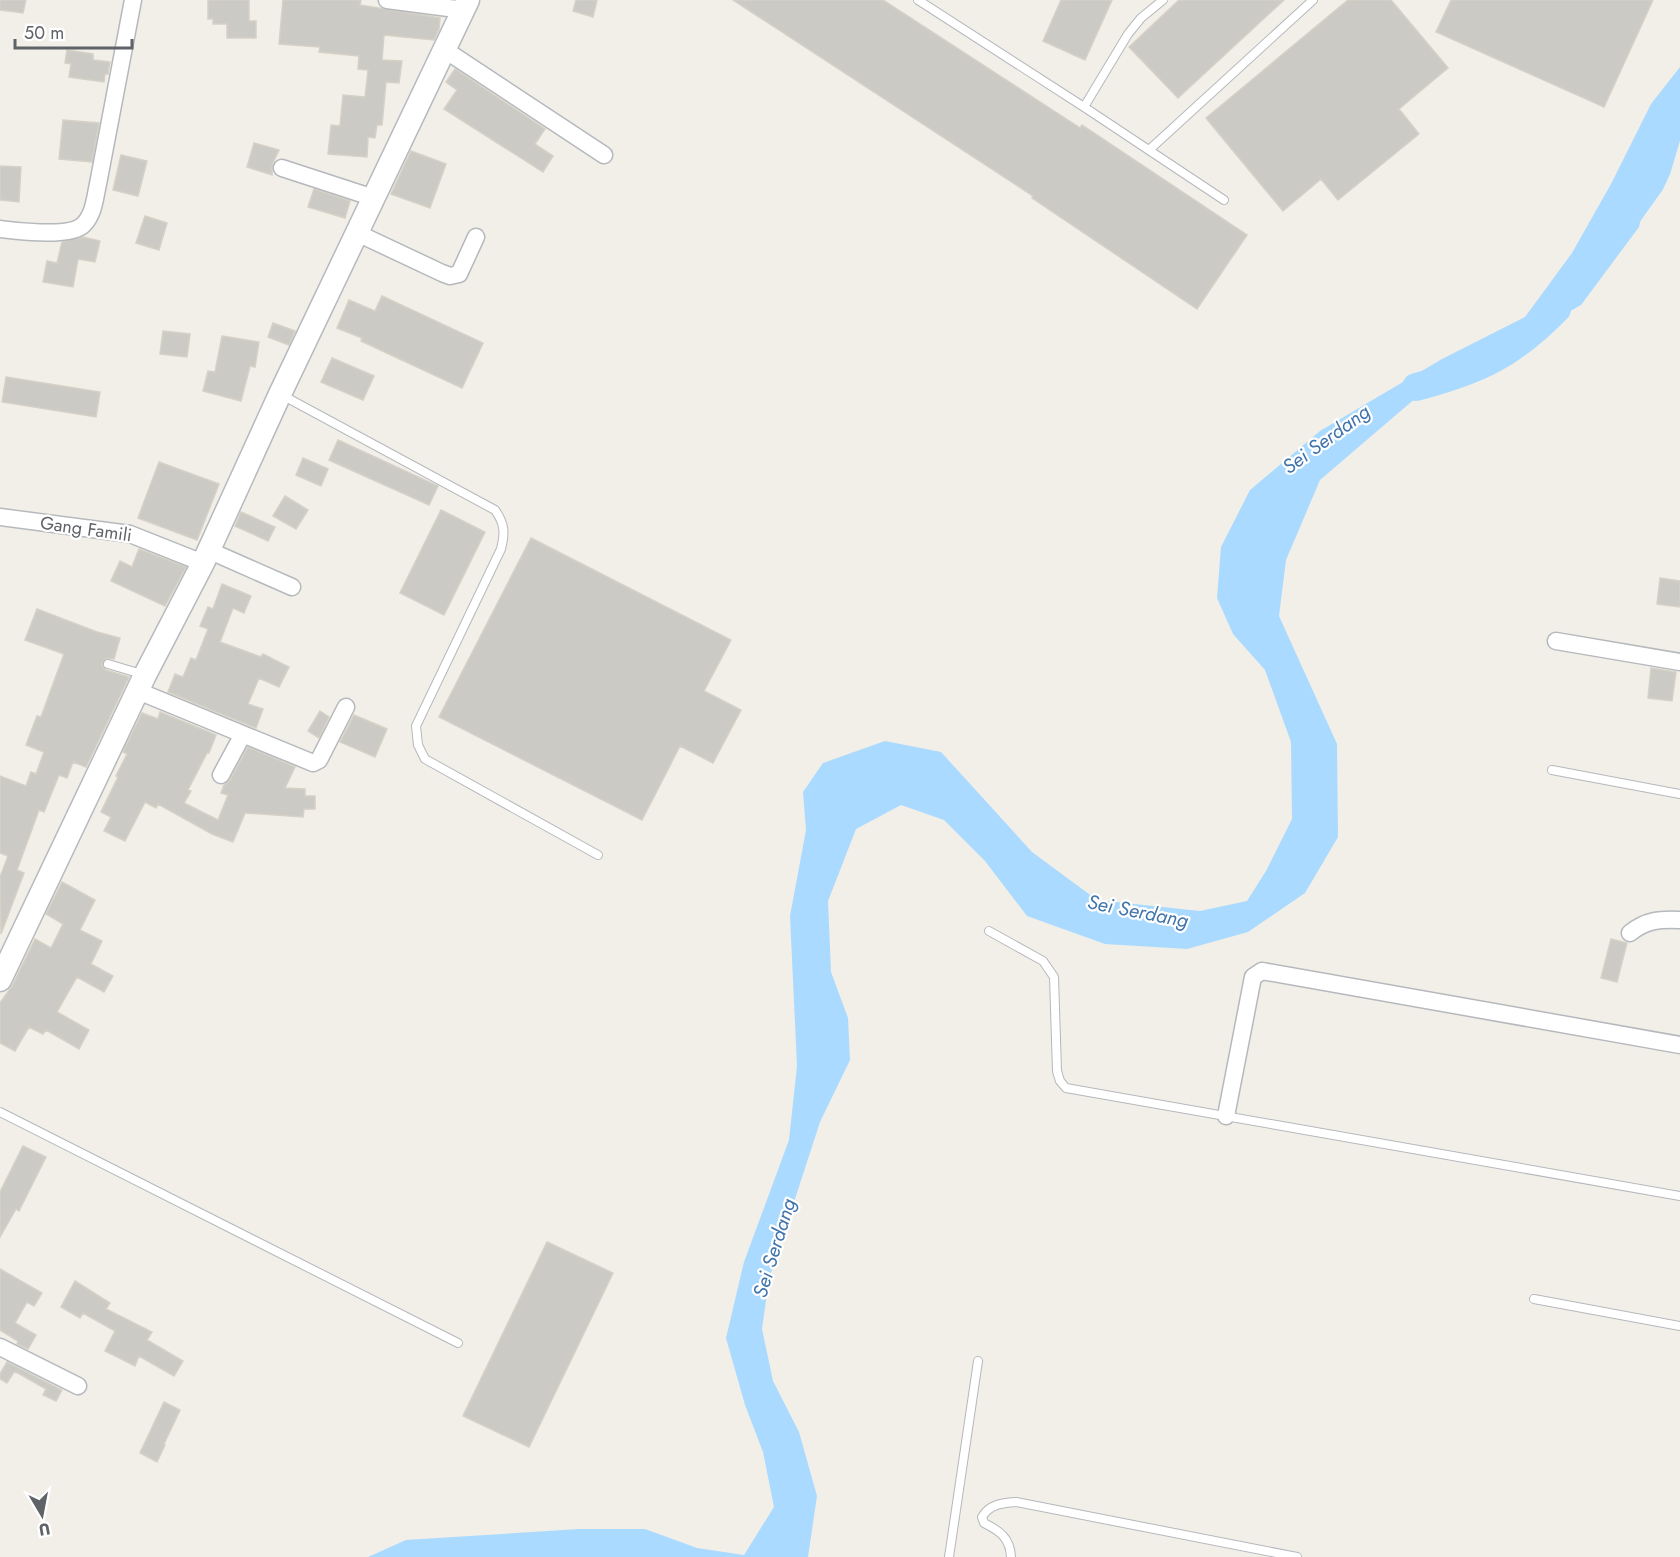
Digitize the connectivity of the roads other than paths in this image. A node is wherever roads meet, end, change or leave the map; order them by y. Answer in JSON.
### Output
{"nodes":[{"id":1,"x":133,"y":0,"type":"edge"},
{"id":2,"x":387,"y":0,"type":"edge"},
{"id":3,"x":918,"y":0,"type":"edge"},
{"id":4,"x":1163,"y":0,"type":"edge"},
{"id":5,"x":1313,"y":0,"type":"edge"},
{"id":6,"x":466,"y":5,"type":"edge"},
{"id":7,"x":445,"y":50,"type":"junction"},
{"id":8,"x":1084,"y":107,"type":"junction"},
{"id":9,"x":1149,"y":150,"type":"junction"},
{"id":10,"x":604,"y":155,"type":"dead end"},
{"id":11,"x":282,"y":168,"type":"dead end"},
{"id":12,"x":374,"y":198,"type":"junction"},
{"id":13,"x":1224,"y":200,"type":"dead end"},
{"id":14,"x":0,"y":229,"type":"edge"},
{"id":15,"x":357,"y":233,"type":"junction"},
{"id":16,"x":476,"y":237,"type":"dead end"},
{"id":17,"x":280,"y":394,"type":"junction"},
{"id":18,"x":0,"y":517,"type":"edge"},
{"id":19,"x":206,"y":556,"type":"junction"},
{"id":20,"x":291,"y":587,"type":"dead end"},
{"id":21,"x":1556,"y":641,"type":"dead end"},
{"id":22,"x":1680,"y":662,"type":"edge"},
{"id":23,"x":108,"y":664,"type":"dead end"},
{"id":24,"x":141,"y":683,"type":"junction"},
{"id":25,"x":346,"y":707,"type":"dead end"},
{"id":26,"x":242,"y":736,"type":"junction"},
{"id":27,"x":1552,"y":770,"type":"dead end"},
{"id":28,"x":220,"y":775,"type":"dead end"},
{"id":29,"x":1680,"y":794,"type":"edge"},
{"id":30,"x":598,"y":855,"type":"dead end"},
{"id":31,"x":1680,"y":920,"type":"edge"},
{"id":32,"x":989,"y":931,"type":"dead end"},
{"id":33,"x":1630,"y":933,"type":"dead end"},
{"id":34,"x":7,"y":947,"type":"edge"},
{"id":35,"x":0,"y":980,"type":"edge"},
{"id":36,"x":1680,"y":1046,"type":"edge"},
{"id":37,"x":0,"y":1112,"type":"edge"},
{"id":38,"x":1226,"y":1116,"type":"junction"},
{"id":39,"x":1680,"y":1196,"type":"edge"},
{"id":40,"x":1534,"y":1299,"type":"dead end"},
{"id":41,"x":1680,"y":1326,"type":"edge"},
{"id":42,"x":458,"y":1343,"type":"dead end"},
{"id":43,"x":0,"y":1347,"type":"edge"},
{"id":44,"x":978,"y":1361,"type":"dead end"},
{"id":45,"x":78,"y":1386,"type":"dead end"},
{"id":46,"x":949,"y":1557,"type":"edge"},
{"id":47,"x":1011,"y":1557,"type":"edge"},
{"id":48,"x":1297,"y":1557,"type":"edge"}],
"edges":[{"from":1,"to":14,"type":"street"},
{"from":2,"to":6,"type":"street"},
{"from":3,"to":8,"type":"lane"},
{"from":4,"to":8,"type":"lane"},
{"from":5,"to":9,"type":"lane"},
{"from":6,"to":7,"type":"street"},
{"from":7,"to":10,"type":"street"},
{"from":7,"to":12,"type":"street"},
{"from":8,"to":9,"type":"lane"},
{"from":9,"to":13,"type":"lane"},
{"from":11,"to":12,"type":"street"},
{"from":12,"to":15,"type":"street"},
{"from":15,"to":16,"type":"street"},
{"from":15,"to":17,"type":"street"},
{"from":17,"to":19,"type":"street"},
{"from":17,"to":30,"type":"lane"},
{"from":18,"to":19,"type":"street","name":"Gang Famili"},
{"from":19,"to":20,"type":"street","name":"Gang Famili"},
{"from":19,"to":24,"type":"street"},
{"from":21,"to":22,"type":"street"},
{"from":23,"to":24,"type":"lane"},
{"from":24,"to":26,"type":"street"},
{"from":24,"to":34,"type":"street"},
{"from":25,"to":26,"type":"street"},
{"from":26,"to":28,"type":"street"},
{"from":27,"to":29,"type":"lane"},
{"from":31,"to":33,"type":"street"},
{"from":32,"to":38,"type":"lane"},
{"from":34,"to":35,"type":"street"},
{"from":36,"to":38,"type":"street"},
{"from":37,"to":42,"type":"lane"},
{"from":38,"to":39,"type":"lane"},
{"from":40,"to":41,"type":"lane"},
{"from":43,"to":45,"type":"street"},
{"from":44,"to":46,"type":"lane"},
{"from":47,"to":48,"type":"lane"}]}
